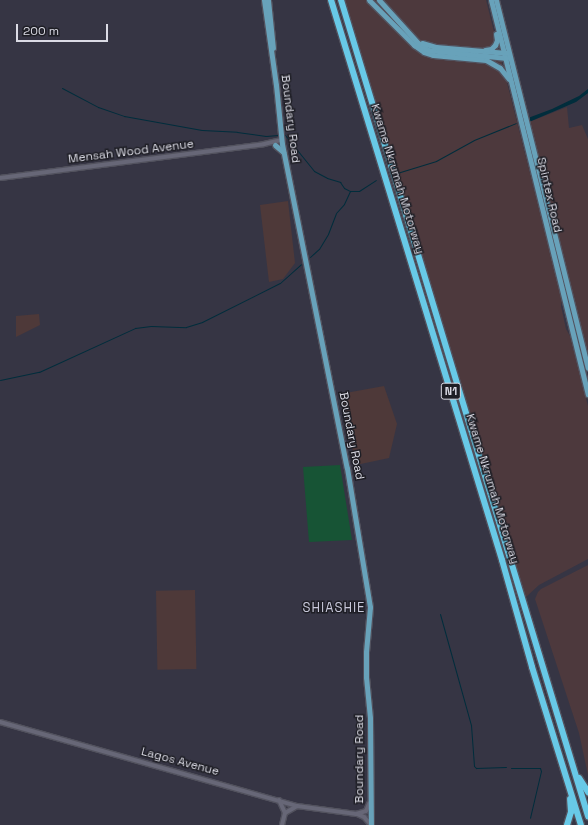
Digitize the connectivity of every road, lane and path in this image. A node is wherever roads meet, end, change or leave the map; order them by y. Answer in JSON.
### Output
{"nodes":[{"id":1,"x":264,"y":0,"type":"edge"},
{"id":2,"x":268,"y":0,"type":"edge"},
{"id":3,"x":331,"y":0,"type":"edge"},
{"id":4,"x":341,"y":0,"type":"edge"},
{"id":5,"x":369,"y":0,"type":"edge"},
{"id":6,"x":379,"y":0,"type":"edge"},
{"id":7,"x":490,"y":0,"type":"edge"},
{"id":8,"x":496,"y":0,"type":"edge"},
{"id":9,"x":398,"y":20,"type":"junction"},
{"id":10,"x":398,"y":29,"type":"junction"},
{"id":11,"x":415,"y":38,"type":"junction"},
{"id":12,"x":469,"y":50,"type":"junction"},
{"id":13,"x":272,"y":55,"type":"junction"},
{"id":14,"x":507,"y":55,"type":"junction"},
{"id":15,"x":511,"y":81,"type":"junction"},
{"id":16,"x":281,"y":140,"type":"junction"},
{"id":17,"x":275,"y":143,"type":"junction"},
{"id":18,"x":283,"y":152,"type":"junction"},
{"id":19,"x":0,"y":178,"type":"edge"},
{"id":20,"x":588,"y":368,"type":"edge"},
{"id":21,"x":588,"y":394,"type":"edge"},
{"id":22,"x":0,"y":722,"type":"edge"},
{"id":23,"x":575,"y":772,"type":"junction"},
{"id":24,"x":567,"y":783,"type":"junction"},
{"id":25,"x":588,"y":792,"type":"edge"},
{"id":26,"x":279,"y":800,"type":"junction"},
{"id":27,"x":370,"y":802,"type":"junction"},
{"id":28,"x":297,"y":806,"type":"junction"},
{"id":29,"x":285,"y":814,"type":"junction"},
{"id":30,"x":356,"y":814,"type":"junction"},
{"id":31,"x":588,"y":816,"type":"edge"},
{"id":32,"x":282,"y":825,"type":"edge"},
{"id":33,"x":371,"y":825,"type":"edge"},
{"id":34,"x":567,"y":825,"type":"edge"},
{"id":35,"x":581,"y":825,"type":"edge"}],
"edges":[{"from":1,"to":13,"type":"main road","name":"Boundary Road"},
{"from":2,"to":13,"type":"main road","name":"Boundary Road"},
{"from":3,"to":24,"type":"highway","name":"Kwame Nkrumah Motorway","number":"N1"},
{"from":4,"to":23,"type":"highway","name":"Kwame Nkrumah Motorway","number":"N1"},
{"from":5,"to":10,"type":"main road"},
{"from":6,"to":9,"type":"main road"},
{"from":7,"to":12,"type":"main road"},
{"from":7,"to":14,"type":"main road","name":"Spintex Road"},
{"from":8,"to":14,"type":"main road","name":"Spintex Road"},
{"from":9,"to":10,"type":"main road"},
{"from":9,"to":11,"type":"main road"},
{"from":10,"to":15,"type":"main road"},
{"from":11,"to":12,"type":"main road"},
{"from":11,"to":14,"type":"main road"},
{"from":12,"to":14,"type":"main road"},
{"from":13,"to":16,"type":"main road","name":"Boundary Road"},
{"from":14,"to":15,"type":"main road","name":"Spintex Road"},
{"from":14,"to":20,"type":"main road","name":"Spintex Road"},
{"from":15,"to":21,"type":"main road","name":"Spintex Road"},
{"from":16,"to":17,"type":"main road"},
{"from":16,"to":17,"type":"street","name":"Mensah Wood Avenue"},
{"from":16,"to":18,"type":"main road","name":"Boundary Road"},
{"from":17,"to":18,"type":"main road"},
{"from":17,"to":19,"type":"street","name":"Mensah Wood Avenue"},
{"from":18,"to":27,"type":"main road","name":"Boundary Road"},
{"from":22,"to":26,"type":"street","name":"Lagos Avenue"},
{"from":23,"to":25,"type":"highway"},
{"from":23,"to":31,"type":"highway","name":"Kwame Nkrumah Motorway","number":"N1"},
{"from":24,"to":34,"type":"highway"},
{"from":24,"to":35,"type":"highway","name":"Kwame Nkrumah Motorway","number":"N1"},
{"from":26,"to":28,"type":"street","name":"Lagos Avenue"},
{"from":26,"to":29,"type":"street"},
{"from":27,"to":30,"type":"street"},
{"from":27,"to":33,"type":"main road","name":"Boundary Road"},
{"from":28,"to":29,"type":"street"},
{"from":28,"to":30,"type":"street","name":"Lagos Avenue"},
{"from":29,"to":32,"type":"street"},
{"from":30,"to":33,"type":"street","name":"Lagos Avenue"}]}
